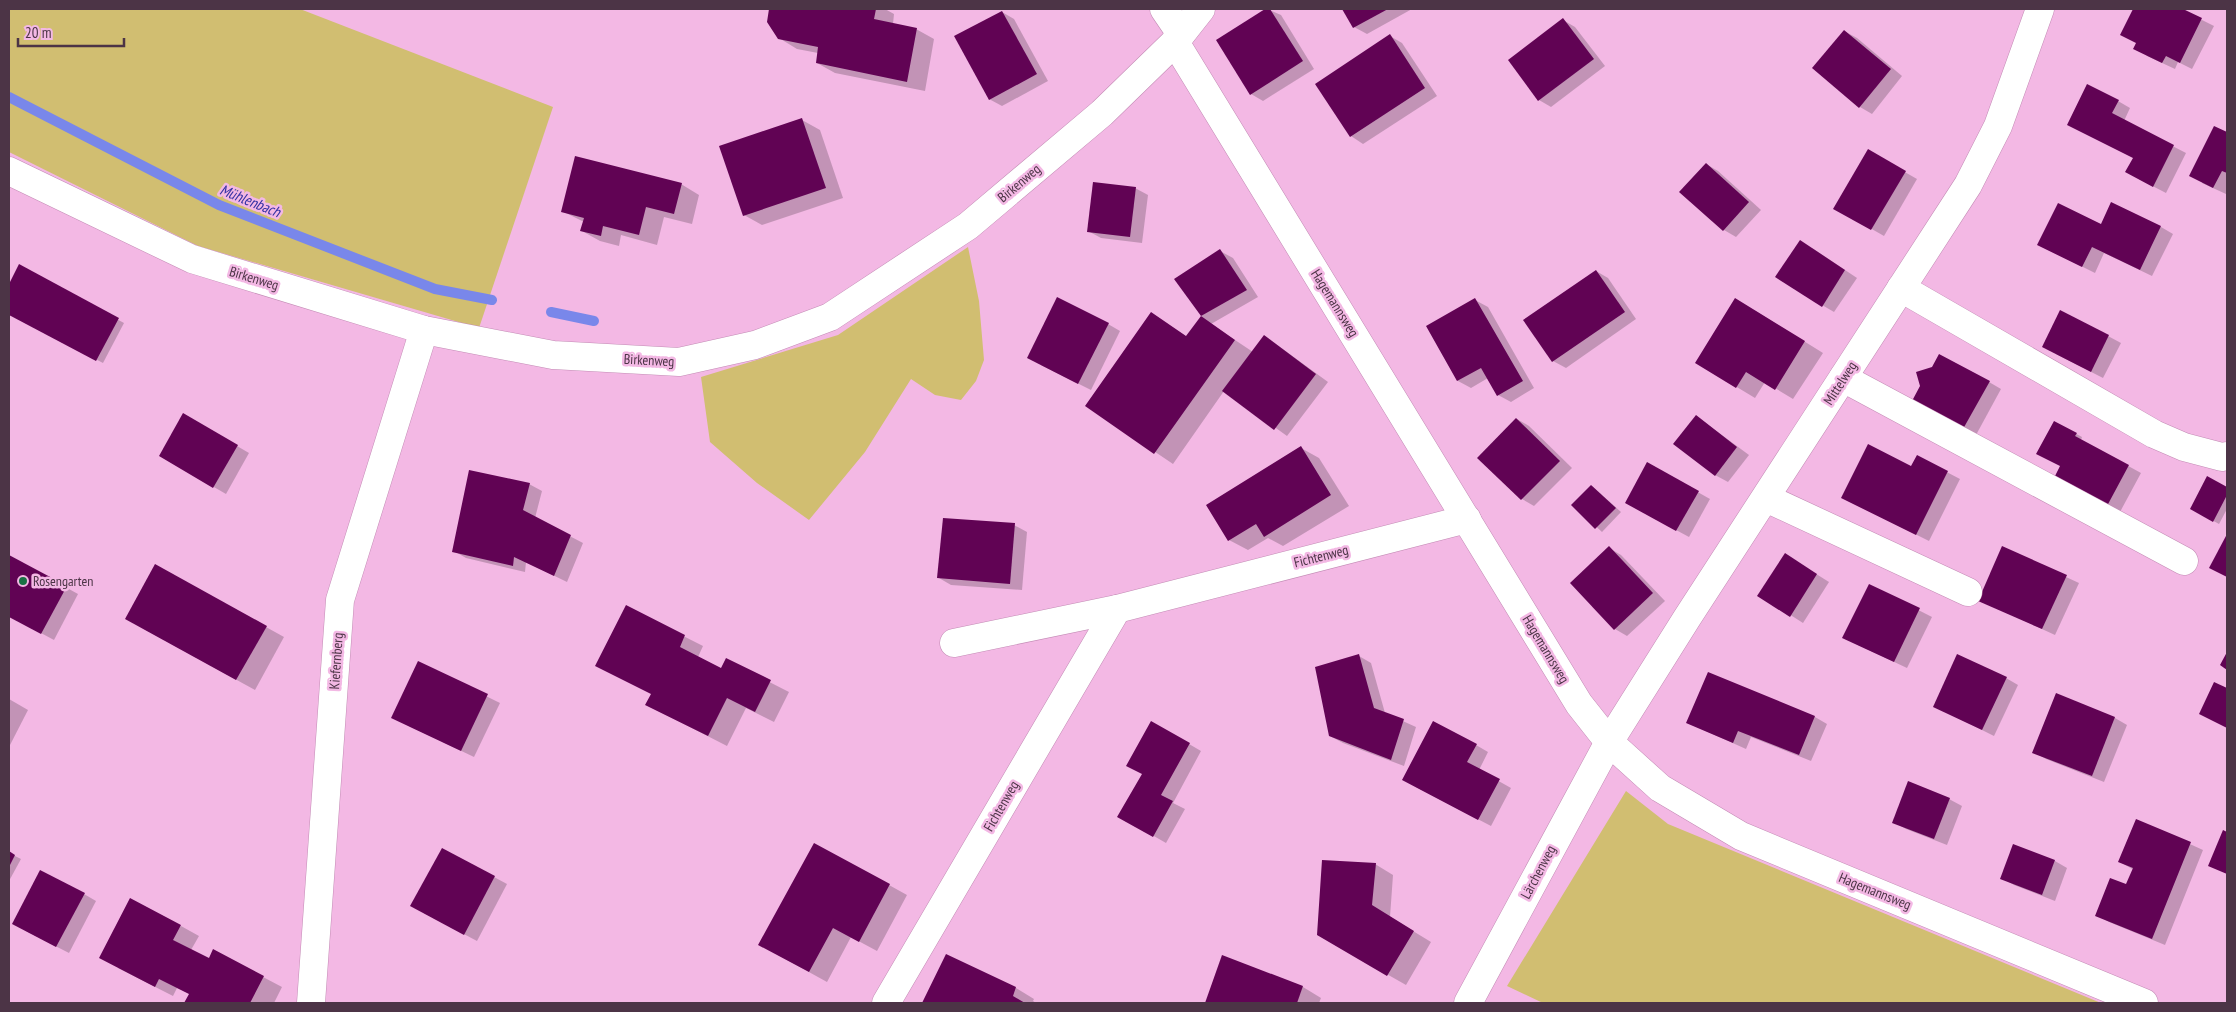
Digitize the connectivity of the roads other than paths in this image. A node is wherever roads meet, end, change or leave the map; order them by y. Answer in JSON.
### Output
{"nodes":[{"id":1,"x":1164,"y":9,"type":"edge"},
{"id":2,"x":1201,"y":9,"type":"edge"},
{"id":3,"x":2040,"y":9,"type":"edge"},
{"id":4,"x":1178,"y":38,"type":"junction"},
{"id":5,"x":10,"y":176,"type":"edge"},
{"id":6,"x":1901,"y":288,"type":"junction"},
{"id":7,"x":424,"y":330,"type":"junction"},
{"id":8,"x":1843,"y":378,"type":"junction"},
{"id":9,"x":2227,"y":456,"type":"edge"},
{"id":10,"x":1766,"y":498,"type":"junction"},
{"id":11,"x":1467,"y":519,"type":"junction"},
{"id":12,"x":2184,"y":561,"type":"dead end"},
{"id":13,"x":1968,"y":592,"type":"dead end"},
{"id":14,"x":1117,"y":609,"type":"junction"},
{"id":15,"x":954,"y":643,"type":"dead end"},
{"id":16,"x":1609,"y":742,"type":"junction"},
{"id":17,"x":311,"y":1003,"type":"edge"},
{"id":18,"x":886,"y":1003,"type":"edge"},
{"id":19,"x":1468,"y":1003,"type":"edge"},
{"id":20,"x":2144,"y":1003,"type":"edge"}],
"edges":[{"from":1,"to":4,"type":"street","name":"Hagemannsweg"},
{"from":2,"to":4,"type":"street","name":"Birkenweg"},
{"from":3,"to":6,"type":"street","name":"Mittelweg"},
{"from":4,"to":7,"type":"street","name":"Birkenweg"},
{"from":4,"to":11,"type":"street","name":"Hagemannsweg"},
{"from":5,"to":7,"type":"street","name":"Birkenweg"},
{"from":6,"to":8,"type":"street","name":"Mittelweg"},
{"from":6,"to":9,"type":"street"},
{"from":7,"to":17,"type":"street","name":"Kiefernberg"},
{"from":8,"to":10,"type":"street","name":"Mittelweg"},
{"from":8,"to":12,"type":"street"},
{"from":10,"to":13,"type":"street"},
{"from":10,"to":16,"type":"street","name":"Mittelweg"},
{"from":11,"to":14,"type":"street","name":"Fichtenweg"},
{"from":11,"to":16,"type":"street","name":"Hagemannsweg"},
{"from":14,"to":15,"type":"street","name":"Fichtenweg"},
{"from":14,"to":18,"type":"street","name":"Fichtenweg"},
{"from":16,"to":19,"type":"street","name":"Lärchenweg"},
{"from":16,"to":20,"type":"street","name":"Hagemannsweg"}]}
